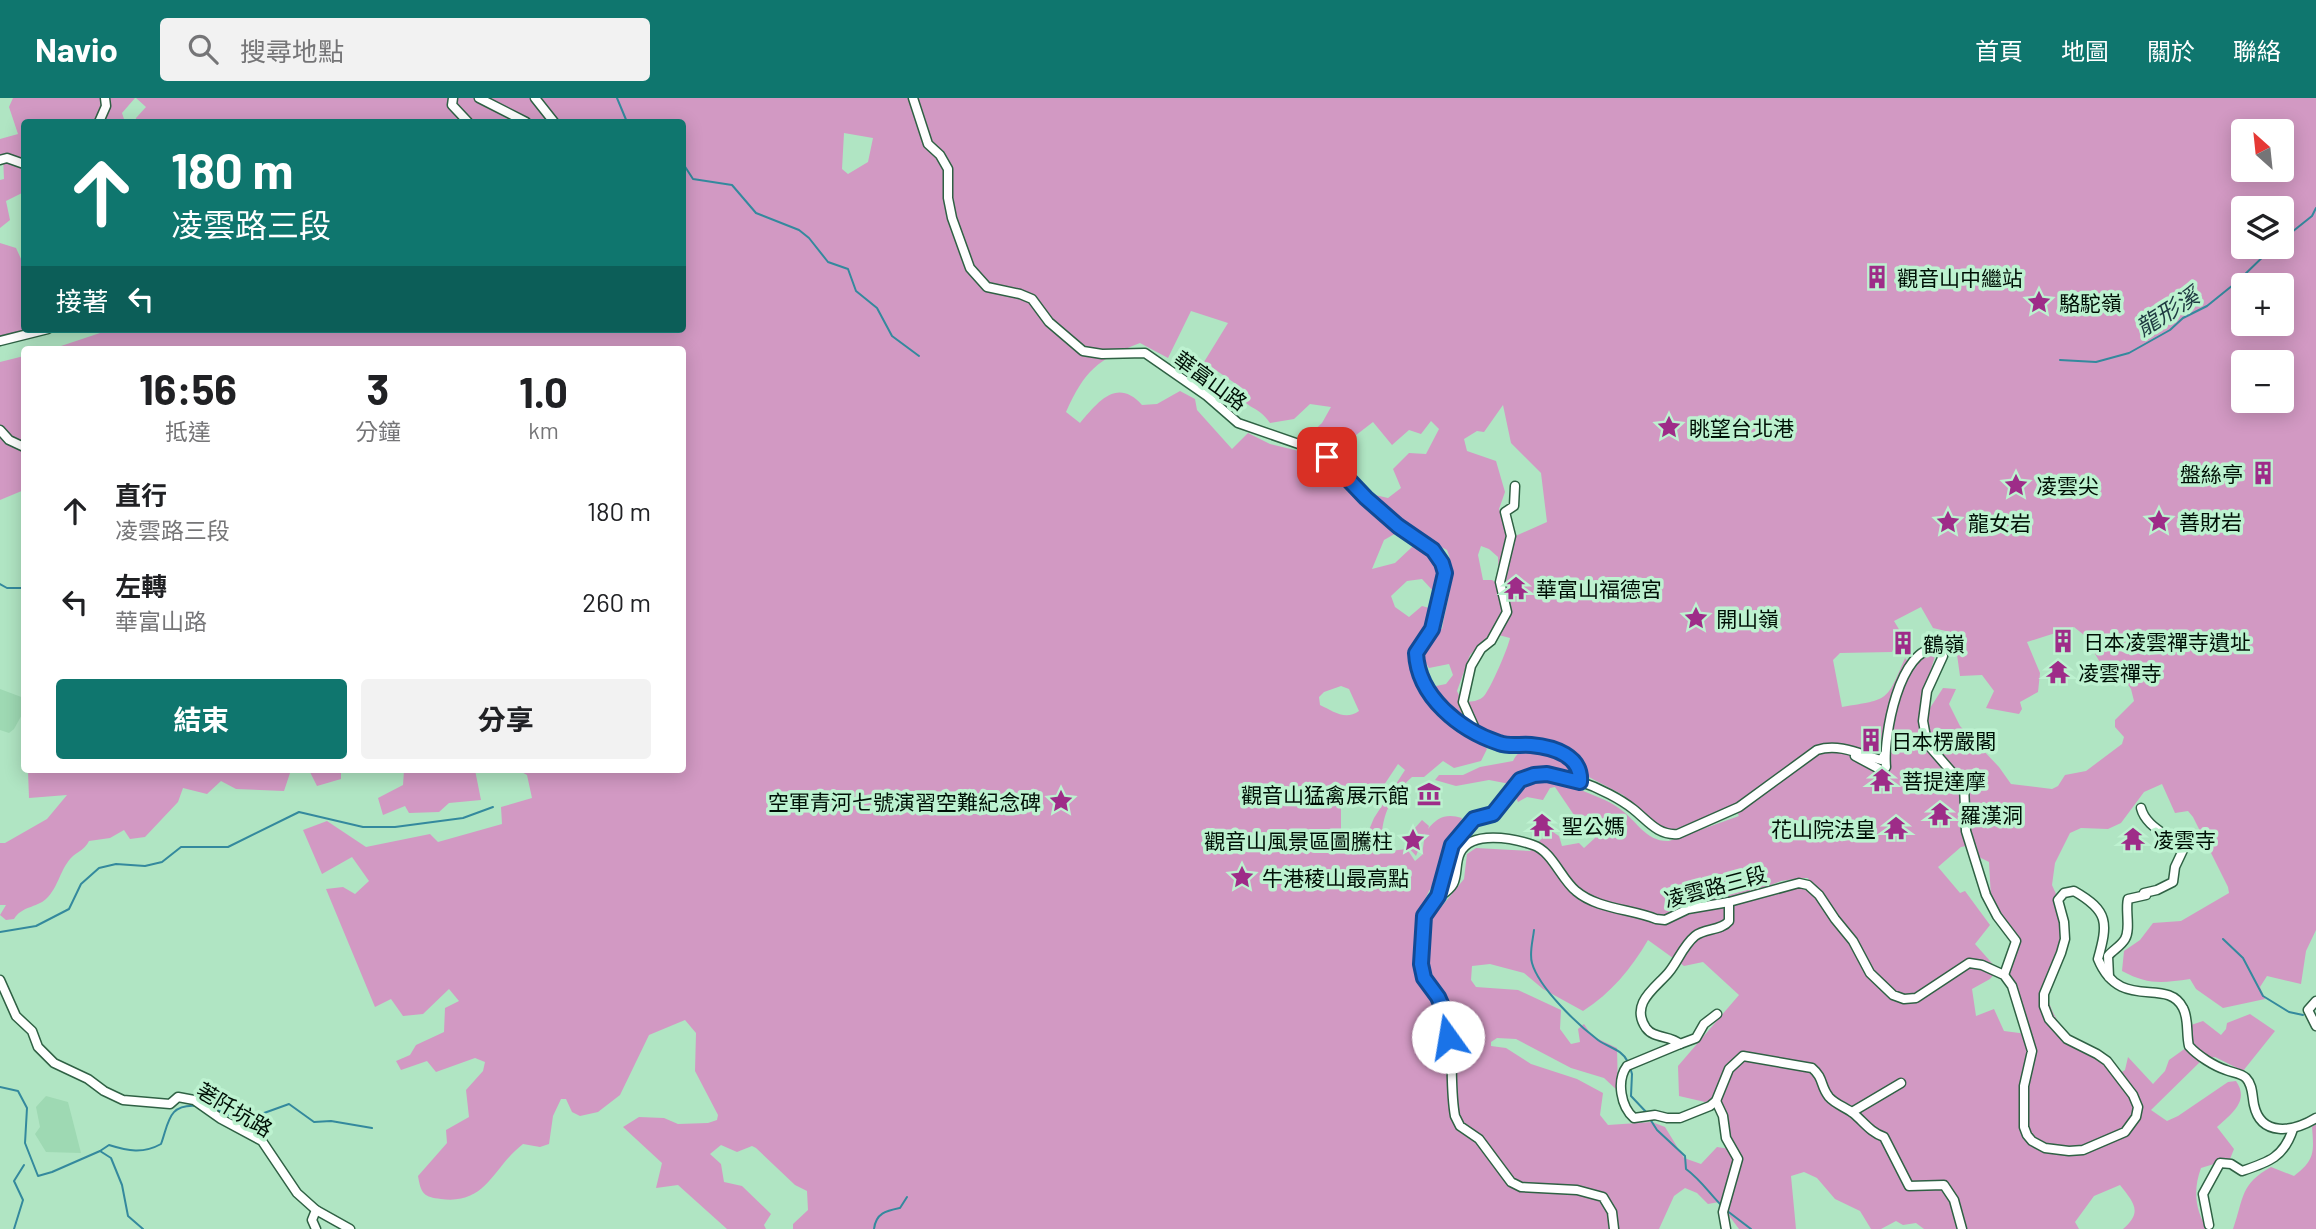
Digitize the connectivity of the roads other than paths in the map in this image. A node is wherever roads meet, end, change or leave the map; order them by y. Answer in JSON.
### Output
{"nodes":[{"id":1,"x":105,"y":98,"type":"edge"},
{"id":2,"x":453,"y":98,"type":"edge"},
{"id":3,"x":479,"y":98,"type":"edge"},
{"id":4,"x":535,"y":98,"type":"edge"},
{"id":5,"x":913,"y":98,"type":"edge"},
{"id":6,"x":100,"y":119,"type":"edge"},
{"id":7,"x":465,"y":119,"type":"edge"},
{"id":8,"x":520,"y":119,"type":"edge"},
{"id":9,"x":552,"y":119,"type":"edge"},
{"id":10,"x":0,"y":160,"type":"edge"},
{"id":11,"x":21,"y":163,"type":"edge"},
{"id":12,"x":32,"y":333,"type":"edge"},
{"id":13,"x":0,"y":341,"type":"edge"},
{"id":14,"x":0,"y":430,"type":"edge"},
{"id":15,"x":21,"y":446,"type":"edge"},
{"id":16,"x":1515,"y":486,"type":"dead end"},
{"id":17,"x":1478,"y":734,"type":"junction"},
{"id":18,"x":1580,"y":782,"type":"junction"},
{"id":19,"x":2141,"y":808,"type":"dead end"},
{"id":20,"x":1438,"y":896,"type":"junction"},
{"id":21,"x":1729,"y":902,"type":"junction"},
{"id":22,"x":2004,"y":975,"type":"junction"},
{"id":23,"x":0,"y":980,"type":"edge"},
{"id":24,"x":2110,"y":980,"type":"junction"},
{"id":25,"x":2316,"y":1001,"type":"edge"},
{"id":26,"x":1717,"y":1014,"type":"dead end"},
{"id":27,"x":2316,"y":1026,"type":"edge"},
{"id":28,"x":1680,"y":1044,"type":"junction"},
{"id":29,"x":1901,"y":1083,"type":"dead end"},
{"id":30,"x":1716,"y":1101,"type":"junction"},
{"id":31,"x":1852,"y":1112,"type":"junction"},
{"id":32,"x":2316,"y":1118,"type":"edge"},
{"id":33,"x":2293,"y":1129,"type":"junction"},
{"id":34,"x":316,"y":1210,"type":"junction"},
{"id":35,"x":2210,"y":1225,"type":"dead end"},
{"id":36,"x":316,"y":1229,"type":"edge"},
{"id":37,"x":350,"y":1229,"type":"edge"},
{"id":38,"x":1614,"y":1229,"type":"edge"},
{"id":39,"x":1726,"y":1229,"type":"edge"},
{"id":40,"x":1962,"y":1229,"type":"edge"}],
"edges":[{"from":1,"to":6,"type":"street"},
{"from":2,"to":7,"type":"street"},
{"from":3,"to":8,"type":"street"},
{"from":4,"to":9,"type":"street"},
{"from":5,"to":17,"type":"street","name":"華富山路"},
{"from":10,"to":11,"type":"street"},
{"from":12,"to":13,"type":"street"},
{"from":14,"to":15,"type":"street"},
{"from":16,"to":17,"type":"street"},
{"from":17,"to":18,"type":"street","name":"華富山路"},
{"from":18,"to":20,"type":"street"},
{"from":18,"to":22,"type":"street"},
{"from":19,"to":24,"type":"street"},
{"from":20,"to":21,"type":"street","name":"凌雲路三段"},
{"from":20,"to":38,"type":"street"},
{"from":21,"to":22,"type":"street","name":"凌雲路三段"},
{"from":21,"to":28,"type":"street"},
{"from":22,"to":24,"type":"street"},
{"from":23,"to":34,"type":"street","name":"荖阡坑路"},
{"from":24,"to":33,"type":"street"},
{"from":25,"to":27,"type":"street"},
{"from":26,"to":28,"type":"street"},
{"from":28,"to":30,"type":"street"},
{"from":29,"to":31,"type":"street"},
{"from":30,"to":31,"type":"street"},
{"from":30,"to":39,"type":"street"},
{"from":31,"to":40,"type":"street"},
{"from":32,"to":33,"type":"street"},
{"from":33,"to":35,"type":"street"},
{"from":34,"to":36,"type":"street"},
{"from":34,"to":37,"type":"street","name":"荖阡坑路"}]}
